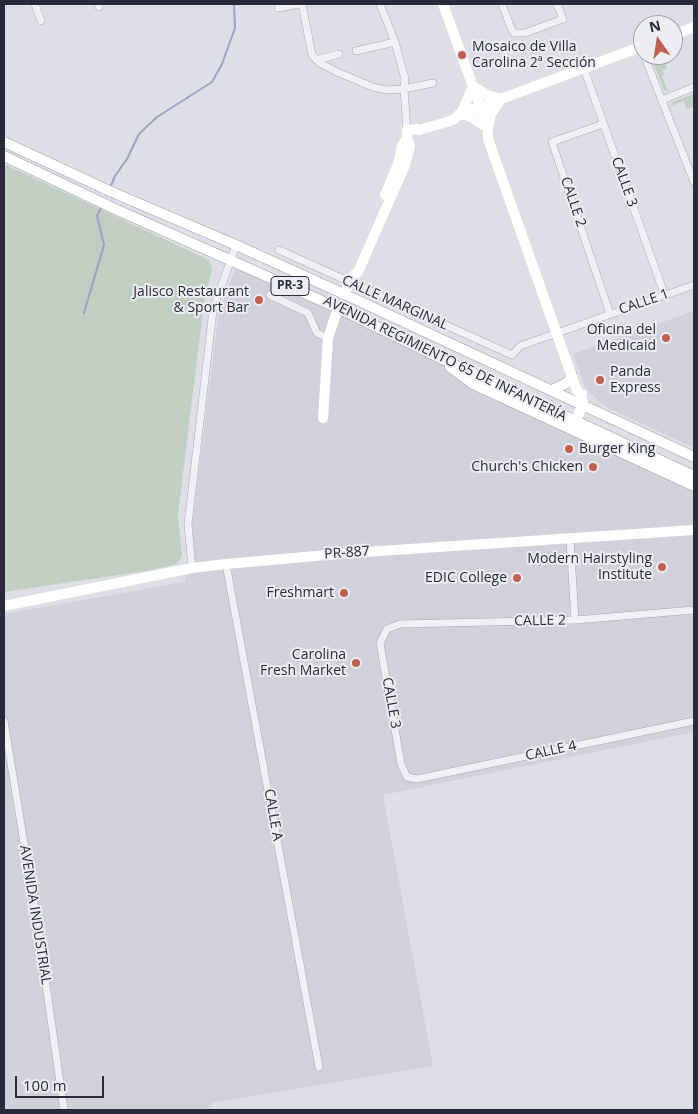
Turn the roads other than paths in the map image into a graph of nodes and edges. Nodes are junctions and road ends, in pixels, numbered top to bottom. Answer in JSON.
{"nodes":[{"id":1,"x":35,"y":4,"type":"edge"},
{"id":2,"x":301,"y":4,"type":"edge"},
{"id":3,"x":380,"y":4,"type":"edge"},
{"id":4,"x":443,"y":4,"type":"edge"},
{"id":5,"x":502,"y":4,"type":"edge"},
{"id":6,"x":557,"y":4,"type":"edge"},
{"id":7,"x":278,"y":8,"type":"dead end"},
{"id":8,"x":41,"y":21,"type":"dead end"},
{"id":9,"x":395,"y":42,"type":"junction"},
{"id":10,"x":356,"y":51,"type":"dead end"},
{"id":11,"x":633,"y":53,"type":"edge"},
{"id":12,"x":339,"y":54,"type":"dead end"},
{"id":13,"x":316,"y":60,"type":"junction"},
{"id":14,"x":649,"y":65,"type":"edge"},
{"id":15,"x":584,"y":69,"type":"junction"},
{"id":16,"x":433,"y":83,"type":"dead end"},
{"id":17,"x":472,"y":86,"type":"junction"},
{"id":18,"x":694,"y":87,"type":"edge"},
{"id":19,"x":404,"y":89,"type":"junction"},
{"id":20,"x":501,"y":99,"type":"junction"},
{"id":21,"x":662,"y":100,"type":"junction"},
{"id":22,"x":480,"y":107,"type":"junction"},
{"id":23,"x":460,"y":115,"type":"junction"},
{"id":24,"x":603,"y":124,"type":"junction"},
{"id":25,"x":488,"y":130,"type":"junction"},
{"id":26,"x":411,"y":132,"type":"junction"},
{"id":27,"x":4,"y":142,"type":"edge"},
{"id":28,"x":4,"y":156,"type":"edge"},
{"id":29,"x":694,"y":182,"type":"edge"},
{"id":30,"x":236,"y":245,"type":"junction"},
{"id":31,"x":279,"y":250,"type":"dead end"},
{"id":32,"x":230,"y":259,"type":"junction"},
{"id":33,"x":351,"y":279,"type":"junction"},
{"id":34,"x":694,"y":285,"type":"edge"},
{"id":35,"x":344,"y":294,"type":"junction"},
{"id":36,"x":270,"y":295,"type":"dead end"},
{"id":37,"x":664,"y":296,"type":"junction"},
{"id":38,"x":338,"y":308,"type":"junction"},
{"id":39,"x":610,"y":314,"type":"junction"},
{"id":40,"x":560,"y":332,"type":"junction"},
{"id":41,"x":328,"y":338,"type":"junction"},
{"id":42,"x":512,"y":355,"type":"joint"},
{"id":43,"x":571,"y":373,"type":"junction"},
{"id":44,"x":552,"y":390,"type":"junction"},
{"id":45,"x":582,"y":399,"type":"junction"},
{"id":46,"x":323,"y":418,"type":"dead end"},
{"id":47,"x":573,"y":426,"type":"junction"},
{"id":48,"x":694,"y":457,"type":"edge"},
{"id":49,"x":694,"y":476,"type":"edge"},
{"id":50,"x":694,"y":486,"type":"edge"},
{"id":51,"x":694,"y":530,"type":"edge"},
{"id":52,"x":570,"y":539,"type":"junction"},
{"id":53,"x":226,"y":564,"type":"junction"},
{"id":54,"x":192,"y":568,"type":"junction"},
{"id":55,"x":4,"y":606,"type":"edge"},
{"id":56,"x":694,"y":610,"type":"edge"},
{"id":57,"x":575,"y":620,"type":"junction"},
{"id":58,"x":387,"y":629,"type":"joint"},
{"id":59,"x":4,"y":721,"type":"edge"},
{"id":60,"x":694,"y":721,"type":"edge"},
{"id":61,"x":407,"y":778,"type":"joint"},
{"id":62,"x":319,"y":1067,"type":"dead end"},
{"id":63,"x":64,"y":1110,"type":"edge"}],
"edges":[{"from":1,"to":8,"type":"street"},
{"from":2,"to":7,"type":"street"},
{"from":2,"to":13,"type":"street"},
{"from":3,"to":9,"type":"street"},
{"from":4,"to":17,"type":"street"},
{"from":5,"to":6,"type":"street"},
{"from":9,"to":10,"type":"street"},
{"from":9,"to":19,"type":"street"},
{"from":11,"to":15,"type":"street"},
{"from":12,"to":13,"type":"street"},
{"from":13,"to":19,"type":"street"},
{"from":14,"to":21,"type":"street"},
{"from":15,"to":20,"type":"street"},
{"from":15,"to":24,"type":"street","name":"CALLE 3"},
{"from":16,"to":19,"type":"street"},
{"from":17,"to":20,"type":"street"},
{"from":17,"to":22,"type":"street"},
{"from":17,"to":23,"type":"street"},
{"from":18,"to":21,"type":"street"},
{"from":19,"to":26,"type":"street"},
{"from":20,"to":22,"type":"street"},
{"from":20,"to":25,"type":"street"},
{"from":21,"to":29,"type":"street"},
{"from":22,"to":23,"type":"street"},
{"from":22,"to":25,"type":"street"},
{"from":23,"to":25,"type":"street"},
{"from":23,"to":26,"type":"street"},
{"from":24,"to":37,"type":"street","name":"CALLE 3"},
{"from":24,"to":39,"type":"street","name":"CALLE 2"},
{"from":25,"to":40,"type":"street"},
{"from":26,"to":33,"type":"street"},
{"from":27,"to":30,"type":"street","name":"AVENIDA REGIMIENTO 65 DE INFANTERÍA","number":"PR-3"},
{"from":28,"to":32,"type":"street","name":"AVENIDA REGIMIENTO 65 DE INFANTERÍA","number":"PR-3"},
{"from":30,"to":32,"type":"street"},
{"from":30,"to":35,"type":"street","name":"AVENIDA REGIMIENTO 65 DE INFANTERÍA","number":"PR-3"},
{"from":31,"to":33,"type":"street","name":"CALLE MARGINAL"},
{"from":32,"to":38,"type":"street","name":"AVENIDA REGIMIENTO 65 DE INFANTERÍA","number":"PR-3"},
{"from":32,"to":54,"type":"street"},
{"from":33,"to":35,"type":"street"},
{"from":33,"to":42,"type":"street","name":"CALLE MARGINAL"},
{"from":34,"to":37,"type":"street","name":"CALLE 1"},
{"from":35,"to":44,"type":"street","name":"AVENIDA REGIMIENTO 65 DE INFANTERÍA","number":"PR-3"},
{"from":36,"to":41,"type":"street"},
{"from":37,"to":39,"type":"street","name":"CALLE 1"},
{"from":38,"to":41,"type":"street"},
{"from":38,"to":47,"type":"street","name":"AVENIDA REGIMIENTO 65 DE INFANTERÍA","number":"PR-3"},
{"from":39,"to":40,"type":"street","name":"CALLE 1"},
{"from":40,"to":42,"type":"street","name":"CALLE 1"},
{"from":40,"to":43,"type":"street"},
{"from":40,"to":45,"type":"street"},
{"from":41,"to":46,"type":"street"},
{"from":43,"to":44,"type":"street"},
{"from":43,"to":45,"type":"street"},
{"from":44,"to":45,"type":"street","name":"AVENIDA REGIMIENTO 65 DE INFANTERÍA","number":"PR-3"},
{"from":45,"to":47,"type":"street"},
{"from":45,"to":48,"type":"street","name":"AVENIDA REGIMIENTO 65 DE INFANTERÍA","number":"PR-3"},
{"from":47,"to":49,"type":"street","name":"AVENIDA REGIMIENTO 65 DE INFANTERÍA"},
{"from":47,"to":50,"type":"street"},
{"from":51,"to":52,"type":"street","name":"PR-887"},
{"from":52,"to":53,"type":"street","name":"PR-887"},
{"from":52,"to":57,"type":"street"},
{"from":53,"to":54,"type":"street","name":"PR-887"},
{"from":53,"to":62,"type":"street","name":"CALLE A"},
{"from":54,"to":55,"type":"street","name":"PR-887"},
{"from":56,"to":57,"type":"street","name":"CALLE 2"},
{"from":57,"to":58,"type":"street","name":"CALLE 2"},
{"from":58,"to":61,"type":"street","name":"CALLE 3"},
{"from":59,"to":63,"type":"street","name":"AVENIDA INDUSTRIAL"},
{"from":60,"to":61,"type":"street","name":"CALLE 4"}]}
